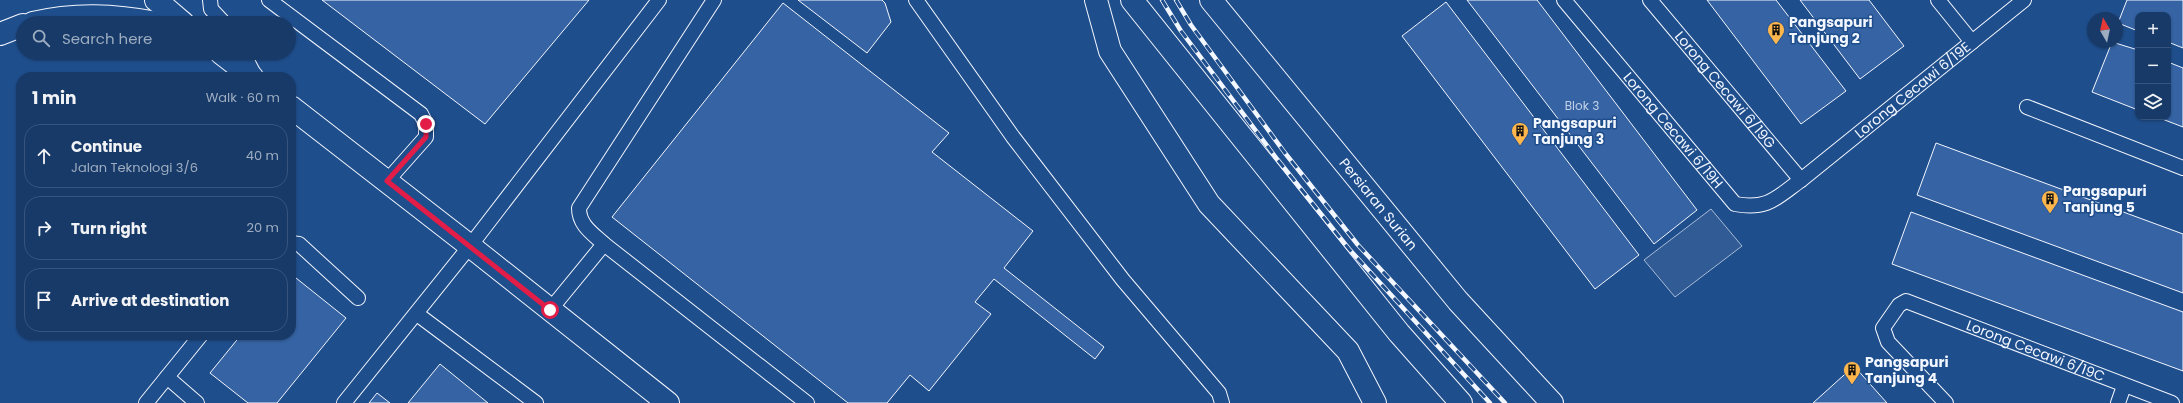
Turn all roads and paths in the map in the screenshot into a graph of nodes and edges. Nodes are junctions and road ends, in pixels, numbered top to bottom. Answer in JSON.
{"nodes":[{"id":1,"x":156,"y":0,"type":"edge"},
{"id":2,"x":210,"y":0,"type":"edge"},
{"id":3,"x":269,"y":0,"type":"edge"},
{"id":4,"x":659,"y":0,"type":"edge"},
{"id":5,"x":714,"y":0,"type":"edge"},
{"id":6,"x":916,"y":0,"type":"edge"},
{"id":7,"x":1096,"y":0,"type":"edge"},
{"id":8,"x":1132,"y":0,"type":"edge"},
{"id":9,"x":1211,"y":0,"type":"edge"},
{"id":10,"x":1564,"y":0,"type":"edge"},
{"id":11,"x":1650,"y":0,"type":"edge"},
{"id":12,"x":1938,"y":0,"type":"edge"},
{"id":13,"x":2024,"y":0,"type":"edge"},
{"id":14,"x":60,"y":16,"type":"edge"},
{"id":15,"x":122,"y":16,"type":"edge"},
{"id":16,"x":175,"y":16,"type":"edge"},
{"id":17,"x":218,"y":16,"type":"edge"},
{"id":18,"x":290,"y":16,"type":"edge"},
{"id":19,"x":296,"y":20,"type":"edge"},
{"id":20,"x":16,"y":28,"type":"edge"},
{"id":21,"x":0,"y":34,"type":"edge"},
{"id":22,"x":1972,"y":42,"type":"junction"},
{"id":23,"x":230,"y":60,"type":"edge"},
{"id":24,"x":247,"y":60,"type":"edge"},
{"id":25,"x":246,"y":72,"type":"edge"},
{"id":26,"x":253,"y":72,"type":"edge"},
{"id":27,"x":2027,"y":107,"type":"dead end"},
{"id":28,"x":296,"y":111,"type":"edge"},
{"id":29,"x":2183,"y":168,"type":"edge"},
{"id":30,"x":1801,"y":180,"type":"junction"},
{"id":31,"x":387,"y":181,"type":"junction"},
{"id":32,"x":296,"y":244,"type":"edge"},
{"id":33,"x":604,"y":244,"type":"junction"},
{"id":34,"x":470,"y":246,"type":"junction"},
{"id":35,"x":358,"y":298,"type":"dead end"},
{"id":36,"x":550,"y":310,"type":"junction"},
{"id":37,"x":417,"y":314,"type":"junction"},
{"id":38,"x":197,"y":340,"type":"edge"},
{"id":39,"x":167,"y":377,"type":"junction"},
{"id":40,"x":2124,"y":386,"type":"junction"},
{"id":41,"x":146,"y":403,"type":"edge"},
{"id":42,"x":198,"y":403,"type":"edge"},
{"id":43,"x":344,"y":403,"type":"edge"},
{"id":44,"x":536,"y":403,"type":"edge"},
{"id":45,"x":668,"y":403,"type":"edge"},
{"id":46,"x":807,"y":403,"type":"edge"},
{"id":47,"x":1222,"y":403,"type":"edge"},
{"id":48,"x":1376,"y":403,"type":"edge"},
{"id":49,"x":1461,"y":403,"type":"edge"},
{"id":50,"x":1552,"y":403,"type":"edge"},
{"id":51,"x":1946,"y":403,"type":"edge"},
{"id":52,"x":2118,"y":403,"type":"edge"},
{"id":53,"x":2172,"y":403,"type":"edge"}],
"edges":[{"from":1,"to":16,"type":"main road"},
{"from":2,"to":17,"type":"lane"},
{"from":3,"to":18,"type":"lane"},
{"from":4,"to":34,"type":"lane"},
{"from":5,"to":33,"type":"lane"},
{"from":6,"to":47,"type":"lane"},
{"from":7,"to":48,"type":"main road"},
{"from":8,"to":49,"type":"main road"},
{"from":9,"to":50,"type":"main road","name":"Persiaran Surian"},
{"from":10,"to":30,"type":"lane","name":"Lorong Cecawi 6/19H"},
{"from":11,"to":30,"type":"lane","name":"Lorong Cecawi 6/19G"},
{"from":12,"to":22,"type":"lane"},
{"from":13,"to":22,"type":"lane","name":"Lorong Cecawi 6/19E"},
{"from":14,"to":15,"type":"main road"},
{"from":19,"to":31,"type":"lane"},
{"from":20,"to":21,"type":"main road"},
{"from":22,"to":30,"type":"lane","name":"Lorong Cecawi 6/19E"},
{"from":23,"to":25,"type":"main road"},
{"from":24,"to":26,"type":"lane"},
{"from":27,"to":29,"type":"lane"},
{"from":28,"to":31,"type":"main road"},
{"from":31,"to":34,"type":"main road"},
{"from":32,"to":35,"type":"lane"},
{"from":33,"to":36,"type":"lane"},
{"from":33,"to":46,"type":"lane"},
{"from":34,"to":36,"type":"main road"},
{"from":34,"to":37,"type":"lane"},
{"from":36,"to":45,"type":"main road"},
{"from":37,"to":43,"type":"lane"},
{"from":37,"to":44,"type":"lane"},
{"from":38,"to":39,"type":"lane"},
{"from":39,"to":41,"type":"lane"},
{"from":39,"to":42,"type":"lane"},
{"from":40,"to":51,"type":"lane","name":"Lorong Cecawi 6/19C"},
{"from":40,"to":52,"type":"lane"},
{"from":40,"to":53,"type":"lane","name":"Lorong Cecawi 6/19C"}]}
